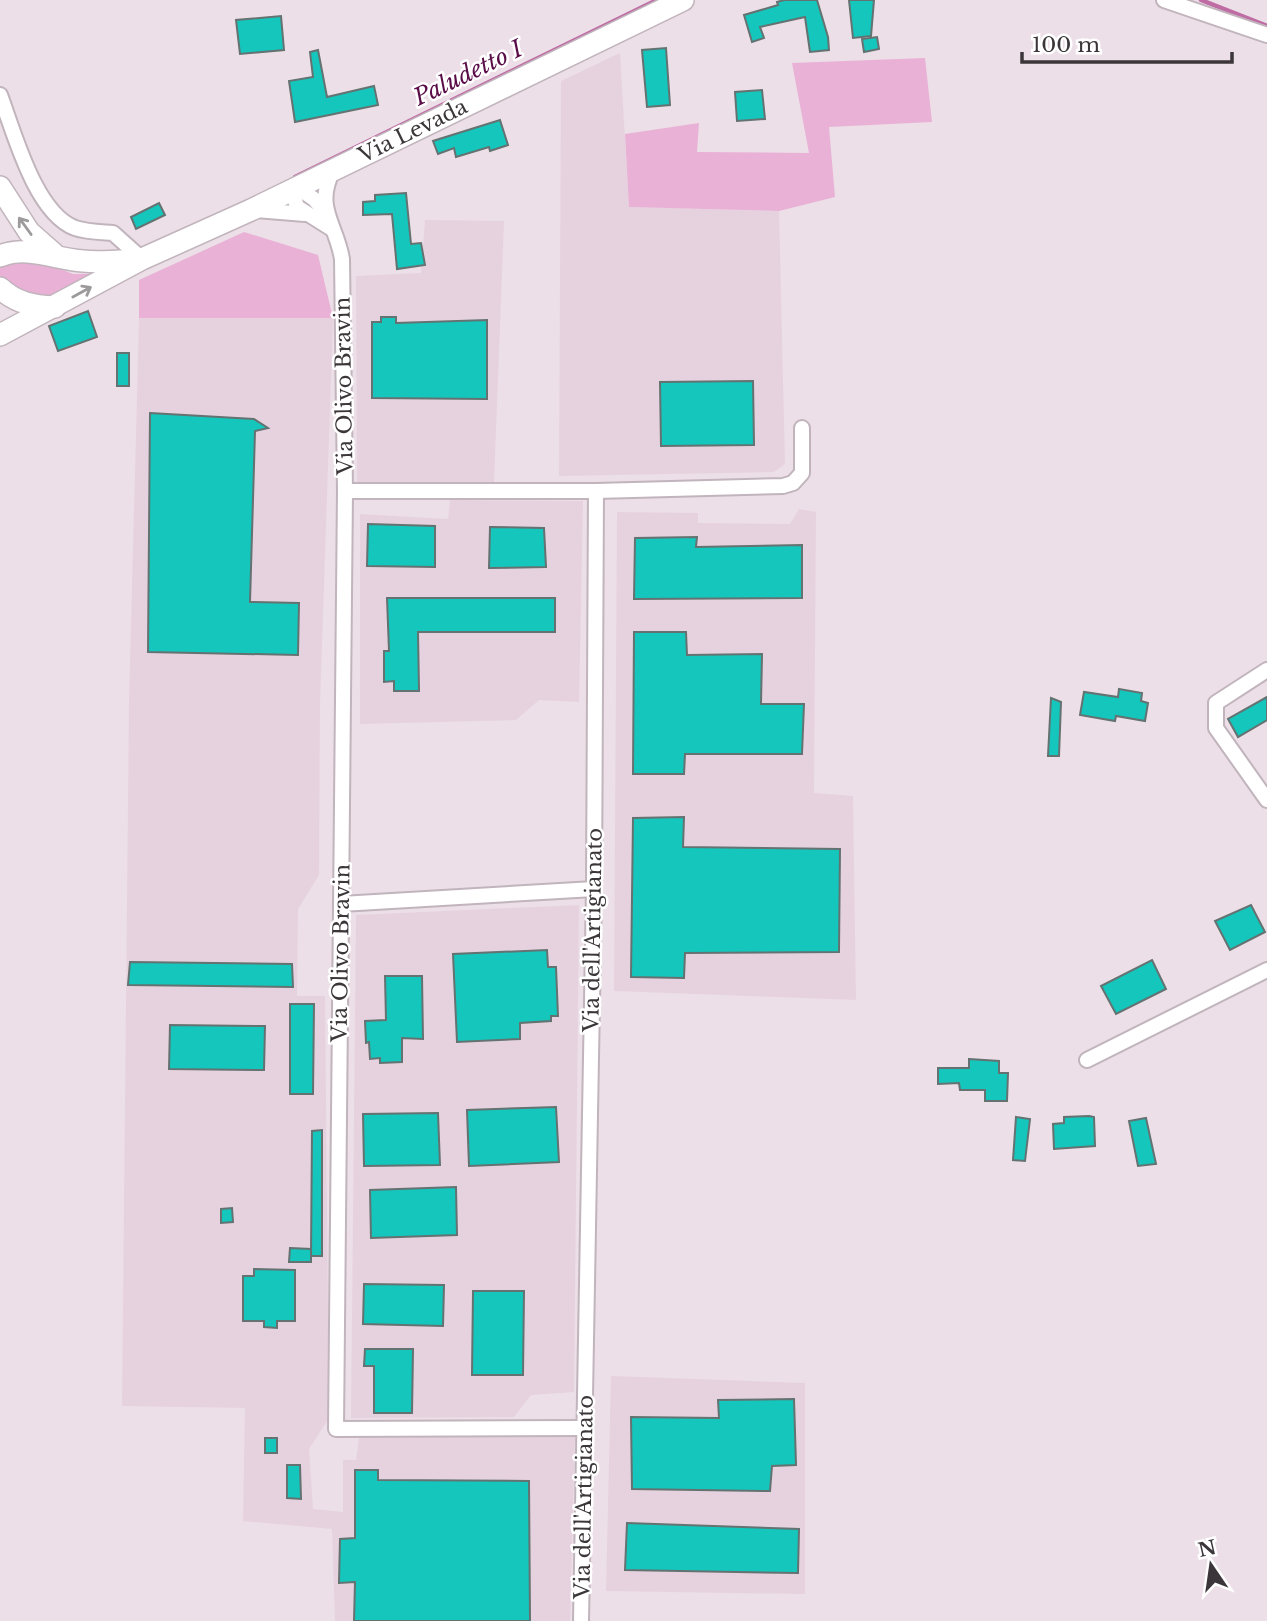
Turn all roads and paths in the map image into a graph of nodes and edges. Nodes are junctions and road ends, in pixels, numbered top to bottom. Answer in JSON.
{"nodes":[{"id":1,"x":684,"y":0,"type":"edge"},
{"id":2,"x":1164,"y":0,"type":"edge"},
{"id":3,"x":1267,"y":35,"type":"edge"},
{"id":4,"x":0,"y":95,"type":"edge"},
{"id":5,"x":333,"y":170,"type":"junction"},
{"id":6,"x":0,"y":187,"type":"edge"},
{"id":7,"x":295,"y":189,"type":"junction"},
{"id":8,"x":251,"y":210,"type":"junction"},
{"id":9,"x":307,"y":214,"type":"junction"},
{"id":10,"x":330,"y":223,"type":"junction"},
{"id":11,"x":0,"y":256,"type":"edge"},
{"id":12,"x":59,"y":257,"type":"junction"},
{"id":13,"x":142,"y":260,"type":"junction"},
{"id":14,"x":0,"y":288,"type":"edge"},
{"id":15,"x":55,"y":307,"type":"junction"},
{"id":16,"x":0,"y":335,"type":"edge"},
{"id":17,"x":802,"y":428,"type":"dead end"},
{"id":18,"x":345,"y":491,"type":"junction"},
{"id":19,"x":596,"y":491,"type":"junction"},
{"id":20,"x":1267,"y":670,"type":"edge"},
{"id":21,"x":1267,"y":800,"type":"edge"},
{"id":22,"x":594,"y":888,"type":"junction"},
{"id":23,"x":341,"y":904,"type":"junction"},
{"id":24,"x":1267,"y":970,"type":"edge"},
{"id":25,"x":1087,"y":1060,"type":"dead end"},
{"id":26,"x":586,"y":1428,"type":"junction"},
{"id":27,"x":581,"y":1621,"type":"edge"}],
"edges":[{"from":1,"to":5,"type":"main road","name":"Via Levada"},
{"from":2,"to":3,"type":"street"},
{"from":4,"to":13,"type":"street"},
{"from":5,"to":7,"type":"main road","name":"Via Levada"},
{"from":5,"to":10,"type":"street"},
{"from":12,"to":6,"type":"main road","one_way":true},
{"from":7,"to":8,"type":"main road","name":"Via Levada"},
{"from":7,"to":9,"type":"street"},
{"from":7,"to":10,"type":"street"},
{"from":8,"to":9,"type":"street"},
{"from":8,"to":13,"type":"main road","name":"Via Levada"},
{"from":9,"to":10,"type":"street"},
{"from":10,"to":18,"type":"street","name":"Via Olivo Bravin"},
{"from":11,"to":12,"type":"main road","name":"Via Levada"},
{"from":12,"to":13,"type":"main road","name":"Via Levada"},
{"from":15,"to":13,"type":"main road","name":"Via Levada","one_way":true},
{"from":14,"to":15,"type":"main road"},
{"from":15,"to":16,"type":"main road","name":"Via Levada"},
{"from":17,"to":19,"type":"street"},
{"from":18,"to":19,"type":"street"},
{"from":18,"to":23,"type":"street","name":"Via Olivo Bravin"},
{"from":19,"to":22,"type":"street","name":"Via dell'Artigianato"},
{"from":20,"to":21,"type":"street"},
{"from":22,"to":23,"type":"street"},
{"from":22,"to":26,"type":"street","name":"Via dell'Artigianato"},
{"from":23,"to":26,"type":"street","name":"Via Olivo Bravin"},
{"from":24,"to":25,"type":"street"},
{"from":26,"to":27,"type":"street","name":"Via dell'Artigianato"}]}
